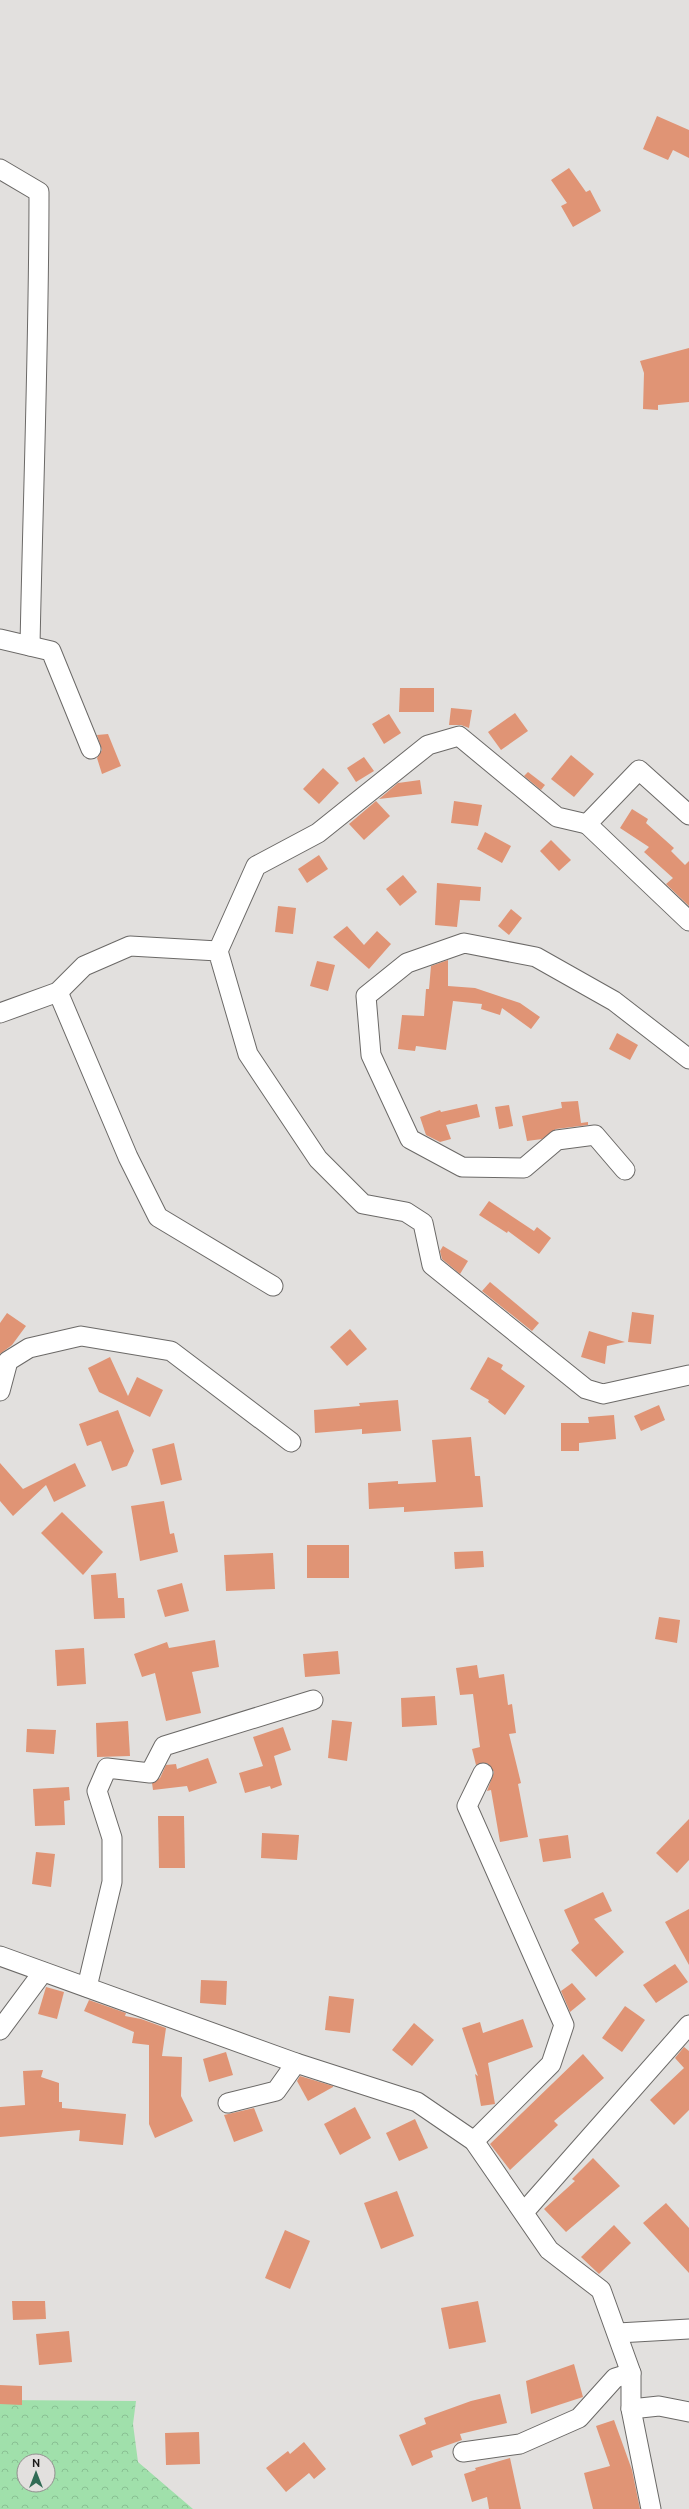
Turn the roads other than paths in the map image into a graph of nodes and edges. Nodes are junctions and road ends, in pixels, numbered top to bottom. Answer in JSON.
{"nodes":[{"id":1,"x":0,"y":169,"type":"edge"},
{"id":2,"x":0,"y":639,"type":"edge"},
{"id":3,"x":30,"y":646,"type":"junction"},
{"id":4,"x":91,"y":749,"type":"dead end"},
{"id":5,"x":689,"y":815,"type":"edge"},
{"id":6,"x":587,"y":824,"type":"junction"},
{"id":7,"x":689,"y":921,"type":"edge"},
{"id":8,"x":218,"y":951,"type":"junction"},
{"id":9,"x":58,"y":992,"type":"junction"},
{"id":10,"x":0,"y":1013,"type":"edge"},
{"id":11,"x":689,"y":1059,"type":"edge"},
{"id":12,"x":625,"y":1170,"type":"dead end"},
{"id":13,"x":273,"y":1286,"type":"dead end"},
{"id":14,"x":689,"y":1375,"type":"edge"},
{"id":15,"x":0,"y":1391,"type":"edge"},
{"id":16,"x":291,"y":1442,"type":"dead end"},
{"id":17,"x":312,"y":1700,"type":"dead end"},
{"id":18,"x":483,"y":1773,"type":"dead end"},
{"id":19,"x":0,"y":1956,"type":"edge"},
{"id":20,"x":43,"y":1972,"type":"junction"},
{"id":21,"x":87,"y":1987,"type":"junction"},
{"id":22,"x":689,"y":2025,"type":"edge"},
{"id":23,"x":0,"y":2030,"type":"edge"},
{"id":24,"x":296,"y":2063,"type":"junction"},
{"id":25,"x":228,"y":2103,"type":"dead end"},
{"id":26,"x":474,"y":2141,"type":"junction"},
{"id":27,"x":524,"y":2212,"type":"junction"},
{"id":28,"x":689,"y":2329,"type":"edge"},
{"id":29,"x":618,"y":2333,"type":"junction"},
{"id":30,"x":631,"y":2372,"type":"junction"},
{"id":31,"x":630,"y":2409,"type":"junction"},
{"id":32,"x":689,"y":2412,"type":"edge"},
{"id":33,"x":463,"y":2452,"type":"dead end"},
{"id":34,"x":651,"y":2509,"type":"edge"}],
"edges":[{"from":1,"to":3,"type":"street"},
{"from":2,"to":3,"type":"street"},
{"from":3,"to":4,"type":"street"},
{"from":5,"to":6,"type":"street"},
{"from":6,"to":7,"type":"street"},
{"from":6,"to":8,"type":"street"},
{"from":8,"to":9,"type":"street"},
{"from":8,"to":14,"type":"street"},
{"from":9,"to":10,"type":"street"},
{"from":9,"to":13,"type":"street"},
{"from":11,"to":12,"type":"street"},
{"from":15,"to":16,"type":"street"},
{"from":17,"to":21,"type":"street"},
{"from":18,"to":26,"type":"street"},
{"from":19,"to":20,"type":"street"},
{"from":20,"to":21,"type":"street"},
{"from":20,"to":23,"type":"street"},
{"from":21,"to":24,"type":"street"},
{"from":22,"to":27,"type":"street"},
{"from":24,"to":25,"type":"street"},
{"from":24,"to":26,"type":"street"},
{"from":26,"to":27,"type":"street"},
{"from":27,"to":29,"type":"street"},
{"from":28,"to":29,"type":"street"},
{"from":29,"to":30,"type":"street"},
{"from":30,"to":31,"type":"street"},
{"from":30,"to":33,"type":"street"},
{"from":31,"to":32,"type":"street"},
{"from":31,"to":34,"type":"street"}]}
